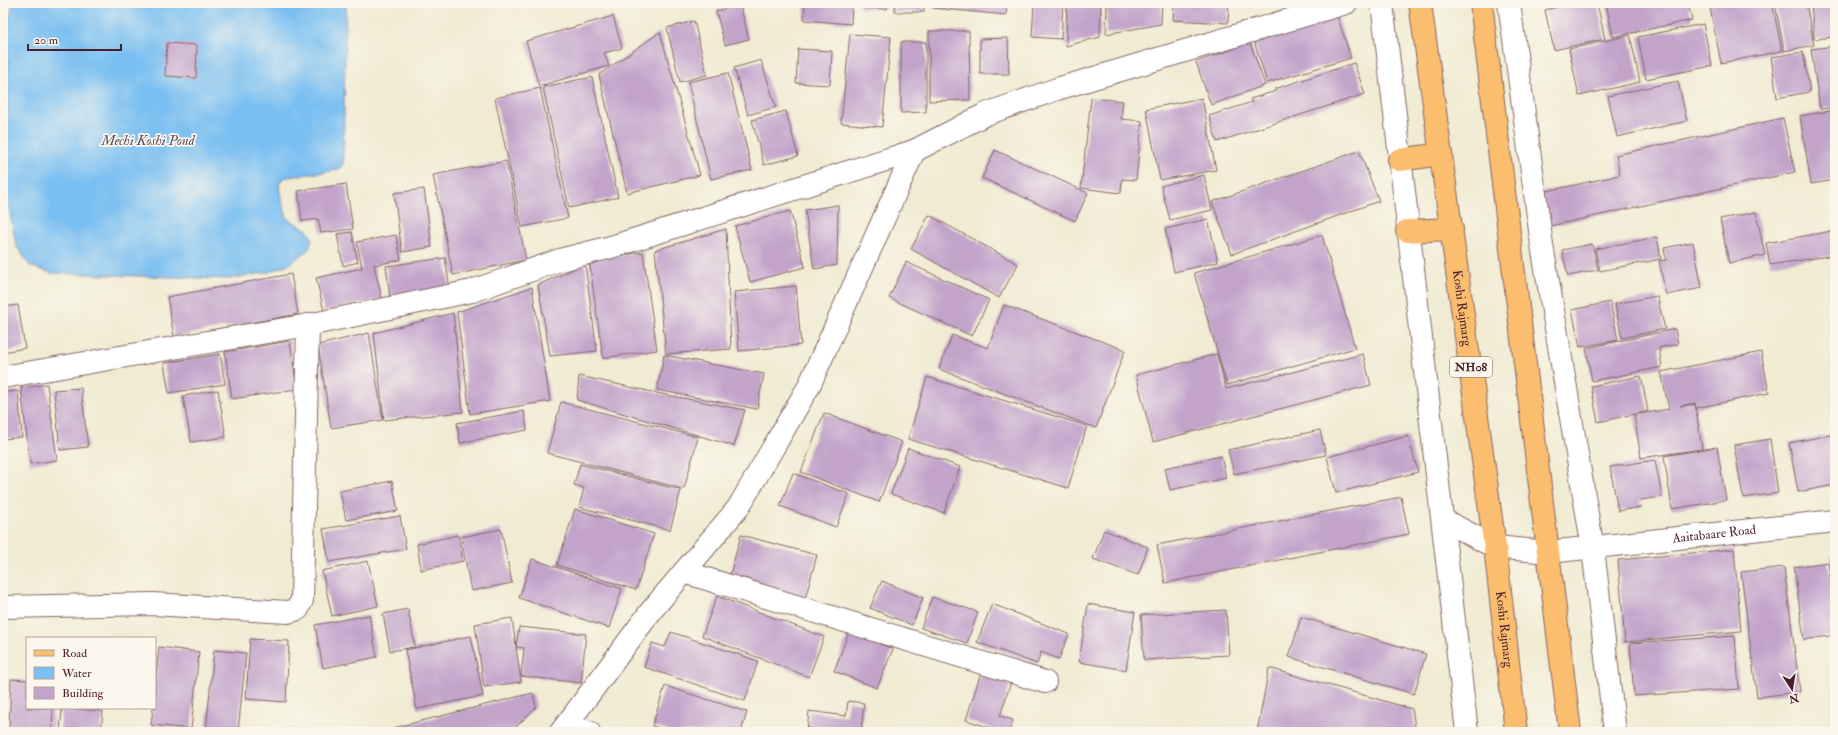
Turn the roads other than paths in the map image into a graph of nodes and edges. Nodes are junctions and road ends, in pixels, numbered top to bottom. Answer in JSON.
{"nodes":[{"id":1,"x":1346,"y":3,"type":"edge"},
{"id":2,"x":1382,"y":3,"type":"edge"},
{"id":3,"x":1420,"y":3,"type":"edge"},
{"id":4,"x":1481,"y":3,"type":"edge"},
{"id":5,"x":1509,"y":3,"type":"edge"},
{"id":6,"x":914,"y":151,"type":"junction"},
{"id":7,"x":1441,"y":154,"type":"junction"},
{"id":8,"x":1399,"y":160,"type":"junction"},
{"id":9,"x":1452,"y":229,"type":"junction"},
{"id":10,"x":1407,"y":231,"type":"junction"},
{"id":11,"x":308,"y":325,"type":"junction"},
{"id":12,"x":3,"y":377,"type":"edge"},
{"id":13,"x":1443,"y":520,"type":"junction"},
{"id":14,"x":1835,"y":521,"type":"edge"},
{"id":15,"x":1495,"y":547,"type":"junction"},
{"id":16,"x":1593,"y":549,"type":"junction"},
{"id":17,"x":1549,"y":552,"type":"junction"},
{"id":18,"x":684,"y":572,"type":"junction"},
{"id":19,"x":3,"y":607,"type":"edge"},
{"id":20,"x":1045,"y":682,"type":"dead end"},
{"id":21,"x":562,"y":730,"type":"edge"},
{"id":22,"x":589,"y":732,"type":"edge"},
{"id":23,"x":1467,"y":732,"type":"edge"},
{"id":24,"x":1516,"y":732,"type":"edge"},
{"id":25,"x":1570,"y":732,"type":"edge"},
{"id":26,"x":1615,"y":732,"type":"edge"}],
"edges":[{"from":1,"to":6,"type":"street"},
{"from":2,"to":8,"type":"street"},
{"from":3,"to":7,"type":"main road","name":"Koshi Rajmarg","number":"NH08"},
{"from":4,"to":17,"type":"main road"},
{"from":5,"to":16,"type":"street"},
{"from":6,"to":11,"type":"street"},
{"from":6,"to":18,"type":"street"},
{"from":7,"to":8,"type":"main road"},
{"from":7,"to":9,"type":"main road","name":"Koshi Rajmarg","number":"NH08"},
{"from":8,"to":10,"type":"street"},
{"from":9,"to":10,"type":"main road"},
{"from":9,"to":15,"type":"main road","name":"Koshi Rajmarg","number":"NH08"},
{"from":10,"to":13,"type":"street"},
{"from":11,"to":12,"type":"street"},
{"from":11,"to":19,"type":"street"},
{"from":13,"to":15,"type":"street"},
{"from":13,"to":23,"type":"street"},
{"from":14,"to":16,"type":"street","name":"Aaitabaare Road"},
{"from":15,"to":17,"type":"street","name":"Aaitabaare Road"},
{"from":15,"to":24,"type":"main road","name":"Koshi Rajmarg","number":"NH08"},
{"from":16,"to":17,"type":"street","name":"Aaitabaare Road"},
{"from":16,"to":26,"type":"street"},
{"from":17,"to":25,"type":"main road"},
{"from":18,"to":20,"type":"street"},
{"from":18,"to":21,"type":"street"},
{"from":21,"to":22,"type":"street"}]}
